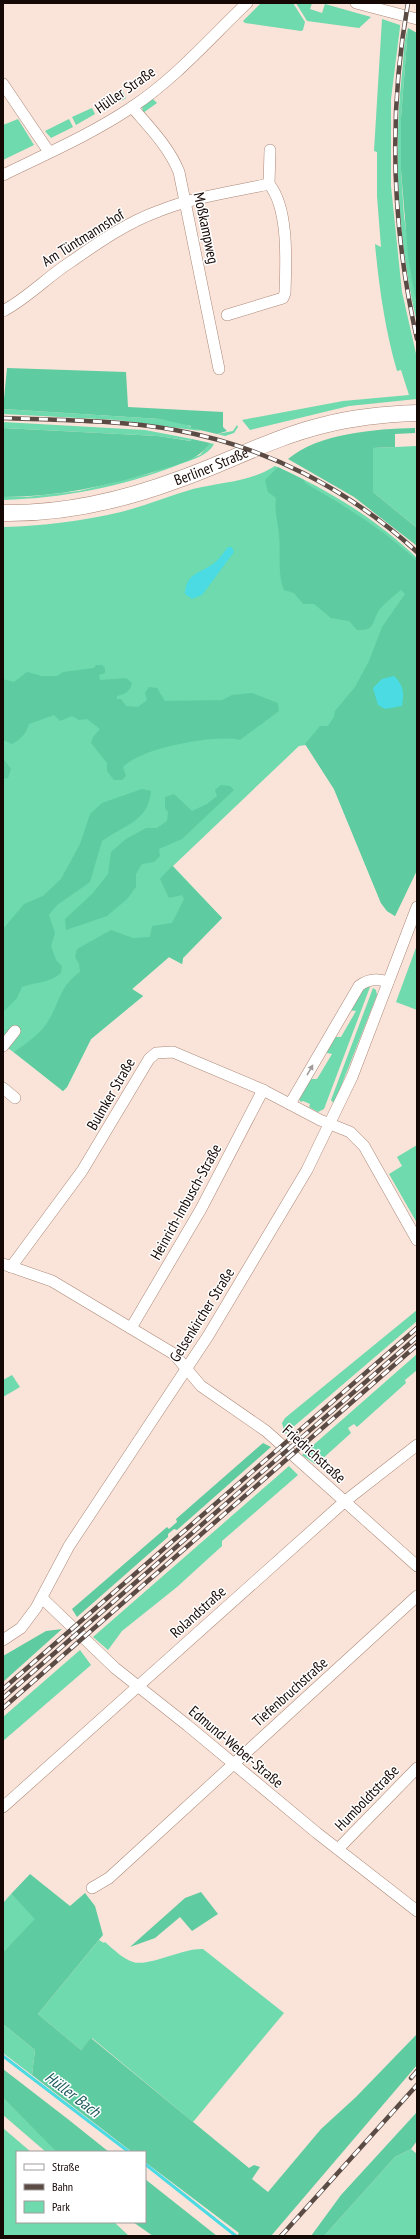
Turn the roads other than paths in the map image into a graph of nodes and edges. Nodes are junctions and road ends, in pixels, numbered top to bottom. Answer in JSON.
{"nodes":[{"id":1,"x":247,"y":3,"type":"edge"},
{"id":2,"x":356,"y":3,"type":"edge"},
{"id":3,"x":417,"y":19,"type":"edge"},
{"id":4,"x":3,"y":84,"type":"edge"},
{"id":5,"x":132,"y":107,"type":"junction"},
{"id":6,"x":270,"y":150,"type":"dead end"},
{"id":7,"x":49,"y":152,"type":"junction"},
{"id":8,"x":3,"y":175,"type":"edge"},
{"id":9,"x":269,"y":184,"type":"junction"},
{"id":10,"x":185,"y":202,"type":"junction"},
{"id":11,"x":3,"y":310,"type":"edge"},
{"id":12,"x":227,"y":315,"type":"dead end"},
{"id":13,"x":219,"y":369,"type":"dead end"},
{"id":14,"x":417,"y":413,"type":"edge"},
{"id":15,"x":3,"y":514,"type":"edge"},
{"id":16,"x":417,"y":907,"type":"edge"},
{"id":17,"x":388,"y":982,"type":"junction"},
{"id":18,"x":15,"y":1031,"type":"dead end"},
{"id":19,"x":3,"y":1046,"type":"edge"},
{"id":20,"x":3,"y":1088,"type":"edge"},
{"id":21,"x":263,"y":1090,"type":"junction"},
{"id":22,"x":15,"y":1098,"type":"dead end"},
{"id":23,"x":290,"y":1104,"type":"junction"},
{"id":24,"x":330,"y":1125,"type":"junction"},
{"id":25,"x":417,"y":1240,"type":"edge"},
{"id":26,"x":7,"y":1266,"type":"edge"},
{"id":27,"x":131,"y":1328,"type":"junction"},
{"id":28,"x":188,"y":1368,"type":"junction"},
{"id":29,"x":417,"y":1445,"type":"edge"},
{"id":30,"x":344,"y":1502,"type":"junction"},
{"id":31,"x":417,"y":1566,"type":"edge"},
{"id":32,"x":417,"y":1596,"type":"edge"},
{"id":33,"x":42,"y":1598,"type":"junction"},
{"id":34,"x":3,"y":1640,"type":"edge"},
{"id":35,"x":138,"y":1686,"type":"junction"},
{"id":36,"x":233,"y":1764,"type":"junction"},
{"id":37,"x":417,"y":1768,"type":"edge"},
{"id":38,"x":3,"y":1807,"type":"edge"},
{"id":39,"x":338,"y":1849,"type":"junction"},
{"id":40,"x":92,"y":1888,"type":"dead end"},
{"id":41,"x":417,"y":1911,"type":"edge"}],
"edges":[{"from":1,"to":5,"type":"street","name":"Hüller Straße"},
{"from":2,"to":3,"type":"street"},
{"from":4,"to":7,"type":"street"},
{"from":5,"to":7,"type":"street","name":"Hüller Straße"},
{"from":5,"to":10,"type":"street","name":"Moßkampweg"},
{"from":6,"to":9,"type":"street"},
{"from":7,"to":8,"type":"street","name":"Hüller Straße"},
{"from":9,"to":10,"type":"street","name":"Am Tüntmannshof"},
{"from":9,"to":12,"type":"street"},
{"from":10,"to":11,"type":"street","name":"Am Tüntmannshof"},
{"from":10,"to":13,"type":"street","name":"Moßkampweg"},
{"from":14,"to":15,"type":"main road","name":"Berliner Straße"},
{"from":16,"to":17,"type":"street","name":"Gelsenkircher Straße"},
{"from":23,"to":17,"type":"street","one_way":true},
{"from":17,"to":24,"type":"street","name":"Gelsenkircher Straße"},
{"from":18,"to":19,"type":"street"},
{"from":20,"to":22,"type":"street"},
{"from":21,"to":23,"type":"street","name":"Bulmker Straße"},
{"from":21,"to":26,"type":"street","name":"Bulmker Straße"},
{"from":21,"to":27,"type":"street","name":"Heinrich-Imbusch-Straße"},
{"from":23,"to":24,"type":"street","name":"Bulmker Straße"},
{"from":24,"to":25,"type":"street","name":"Bulmker Straße"},
{"from":24,"to":28,"type":"street","name":"Gelsenkircher Straße"},
{"from":26,"to":27,"type":"street"},
{"from":27,"to":28,"type":"street"},
{"from":28,"to":30,"type":"street","name":"Friedrichstraße"},
{"from":28,"to":33,"type":"street","name":"Gelsenkircher Straße"},
{"from":29,"to":30,"type":"street","name":"Rolandstraße"},
{"from":30,"to":31,"type":"street","name":"Friedrichstraße"},
{"from":30,"to":35,"type":"street","name":"Rolandstraße"},
{"from":32,"to":36,"type":"street","name":"Tiefenbruchstraße"},
{"from":33,"to":34,"type":"street","name":"Gelsenkircher Straße"},
{"from":33,"to":35,"type":"street","name":"Edmund-Weber-Straße"},
{"from":35,"to":36,"type":"street","name":"Edmund-Weber-Straße"},
{"from":35,"to":38,"type":"street","name":"Rolandstraße"},
{"from":36,"to":39,"type":"street","name":"Edmund-Weber-Straße"},
{"from":36,"to":40,"type":"street","name":"Tiefenbruchstraße"},
{"from":37,"to":39,"type":"street","name":"Humboldtstraße"},
{"from":39,"to":41,"type":"street","name":"Edmund-Weber-Straße"}]}
